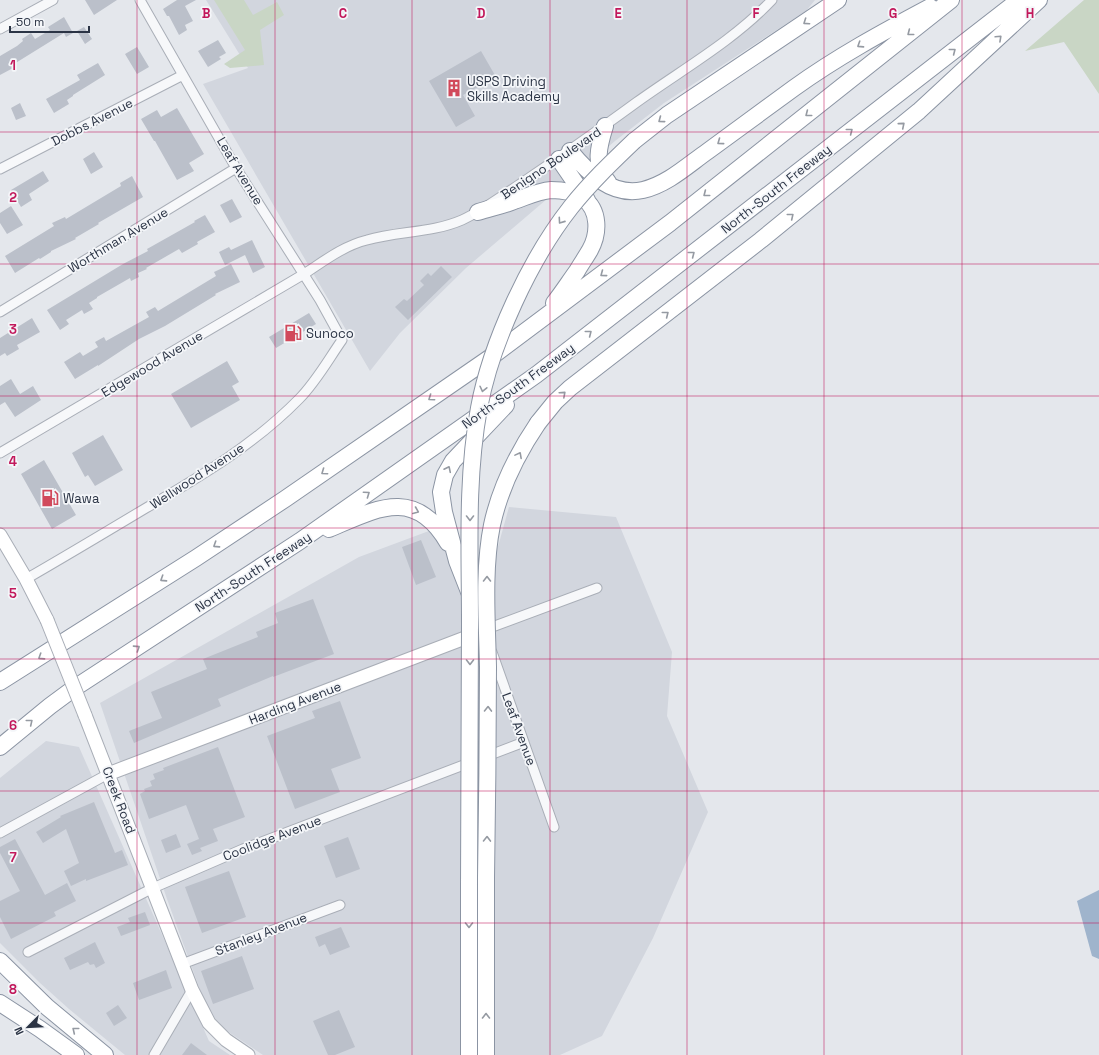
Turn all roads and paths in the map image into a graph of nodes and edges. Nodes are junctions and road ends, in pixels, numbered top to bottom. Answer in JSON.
{"nodes":[{"id":1,"x":53,"y":0,"type":"edge"},
{"id":2,"x":140,"y":0,"type":"edge"},
{"id":3,"x":772,"y":0,"type":"edge"},
{"id":4,"x":838,"y":0,"type":"edge"},
{"id":5,"x":944,"y":0,"type":"edge"},
{"id":6,"x":951,"y":0,"type":"edge"},
{"id":7,"x":1019,"y":0,"type":"edge"},
{"id":8,"x":1039,"y":0,"type":"edge"},
{"id":9,"x":0,"y":29,"type":"edge"},
{"id":10,"x":184,"y":75,"type":"junction"},
{"id":11,"x":605,"y":126,"type":"junction"},
{"id":12,"x":564,"y":155,"type":"junction"},
{"id":13,"x":236,"y":168,"type":"junction"},
{"id":14,"x":0,"y":169,"type":"edge"},
{"id":15,"x":611,"y":186,"type":"junction"},
{"id":16,"x":588,"y":202,"type":"junction"},
{"id":17,"x":478,"y":212,"type":"junction"},
{"id":18,"x":304,"y":274,"type":"junction"},
{"id":19,"x":0,"y":312,"type":"edge"},
{"id":20,"x":542,"y":319,"type":"junction"},
{"id":21,"x":342,"y":340,"type":"joint"},
{"id":22,"x":536,"y":374,"type":"junction"},
{"id":23,"x":0,"y":453,"type":"edge"},
{"id":24,"x":0,"y":535,"type":"edge"},
{"id":25,"x":300,"y":541,"type":"junction"},
{"id":26,"x":457,"y":561,"type":"junction"},
{"id":27,"x":26,"y":579,"type":"junction"},
{"id":28,"x":597,"y":588,"type":"dead end"},
{"id":29,"x":484,"y":630,"type":"junction"},
{"id":30,"x":0,"y":682,"type":"edge"},
{"id":31,"x":524,"y":742,"type":"junction"},
{"id":32,"x":0,"y":747,"type":"edge"},
{"id":33,"x":108,"y":774,"type":"junction"},
{"id":34,"x":554,"y":827,"type":"dead end"},
{"id":35,"x":0,"y":833,"type":"edge"},
{"id":36,"x":153,"y":888,"type":"junction"},
{"id":37,"x":340,"y":905,"type":"dead end"},
{"id":38,"x":28,"y":952,"type":"dead end"},
{"id":39,"x":0,"y":961,"type":"edge"},
{"id":40,"x":182,"y":964,"type":"junction"},
{"id":41,"x":192,"y":990,"type":"junction"},
{"id":42,"x":0,"y":1003,"type":"edge"},
{"id":43,"x":0,"y":1012,"type":"edge"},
{"id":44,"x":63,"y":1055,"type":"edge"},
{"id":45,"x":76,"y":1055,"type":"edge"},
{"id":46,"x":105,"y":1055,"type":"edge"},
{"id":47,"x":154,"y":1055,"type":"edge"},
{"id":48,"x":248,"y":1055,"type":"edge"},
{"id":49,"x":469,"y":1055,"type":"edge"},
{"id":50,"x":486,"y":1055,"type":"edge"}],
"edges":[{"from":1,"to":9,"type":"street"},
{"from":2,"to":10,"type":"street","name":"Leaf Avenue"},
{"from":3,"to":11,"type":"street","name":"Benigno Boulevard"},
{"from":4,"to":49,"type":"highway","one_way":true,"bridge":true},
{"from":5,"to":15,"type":"highway","one_way":true},
{"from":6,"to":20,"type":"highway","one_way":true},
{"from":22,"to":7,"type":"highway","name":"North-South Freeway","one_way":true},
{"from":50,"to":8,"type":"highway","one_way":true,"bridge":true},
{"from":10,"to":13,"type":"street","name":"Leaf Avenue"},
{"from":10,"to":14,"type":"street","name":"Dobbs Avenue"},
{"from":11,"to":12,"type":"street","name":"Benigno Boulevard"},
{"from":11,"to":15,"type":"highway"},
{"from":12,"to":15,"type":"highway"},
{"from":12,"to":16,"type":"highway"},
{"from":12,"to":17,"type":"street","name":"Benigno Boulevard"},
{"from":13,"to":18,"type":"street","name":"Leaf Avenue"},
{"from":13,"to":19,"type":"street","name":"Worthman Avenue"},
{"from":16,"to":17,"type":"highway"},
{"from":16,"to":20,"type":"highway"},
{"from":17,"to":18,"type":"street","name":"Benigno Boulevard"},
{"from":18,"to":21,"type":"street","name":"Leaf Avenue"},
{"from":18,"to":23,"type":"street","name":"Edgewood Avenue"},
{"from":20,"to":30,"type":"highway","one_way":true},
{"from":21,"to":27,"type":"street","name":"Wellwood Avenue"},
{"from":25,"to":22,"type":"highway","name":"North-South Freeway","one_way":true},
{"from":26,"to":22,"type":"highway","one_way":true},
{"from":24,"to":27,"type":"main road","name":"Creek Road"},
{"from":25,"to":26,"type":"highway","one_way":true},
{"from":32,"to":25,"type":"highway","name":"North-South Freeway","one_way":true},
{"from":26,"to":29,"type":"highway"},
{"from":27,"to":33,"type":"main road","name":"Creek Road","bridge":true},
{"from":28,"to":29,"type":"street","name":"Harding Avenue"},
{"from":29,"to":31,"type":"street","name":"Leaf Avenue"},
{"from":29,"to":33,"type":"main road","name":"Harding Avenue"},
{"from":31,"to":34,"type":"street","name":"Leaf Avenue"},
{"from":31,"to":36,"type":"street","name":"Coolidge Avenue"},
{"from":33,"to":35,"type":"street","name":"Harding Avenue"},
{"from":33,"to":36,"type":"main road","name":"Creek Road"},
{"from":36,"to":38,"type":"street","name":"Coolidge Avenue"},
{"from":36,"to":40,"type":"main road","name":"Creek Road"},
{"from":37,"to":40,"type":"street","name":"Stanley Avenue"},
{"from":46,"to":39,"type":"highway","one_way":true},
{"from":40,"to":41,"type":"main road","name":"Creek Road"},
{"from":41,"to":47,"type":"street"},
{"from":41,"to":48,"type":"main road","name":"Creek Road"},
{"from":42,"to":45,"type":"highway"},
{"from":43,"to":44,"type":"highway"}]}
